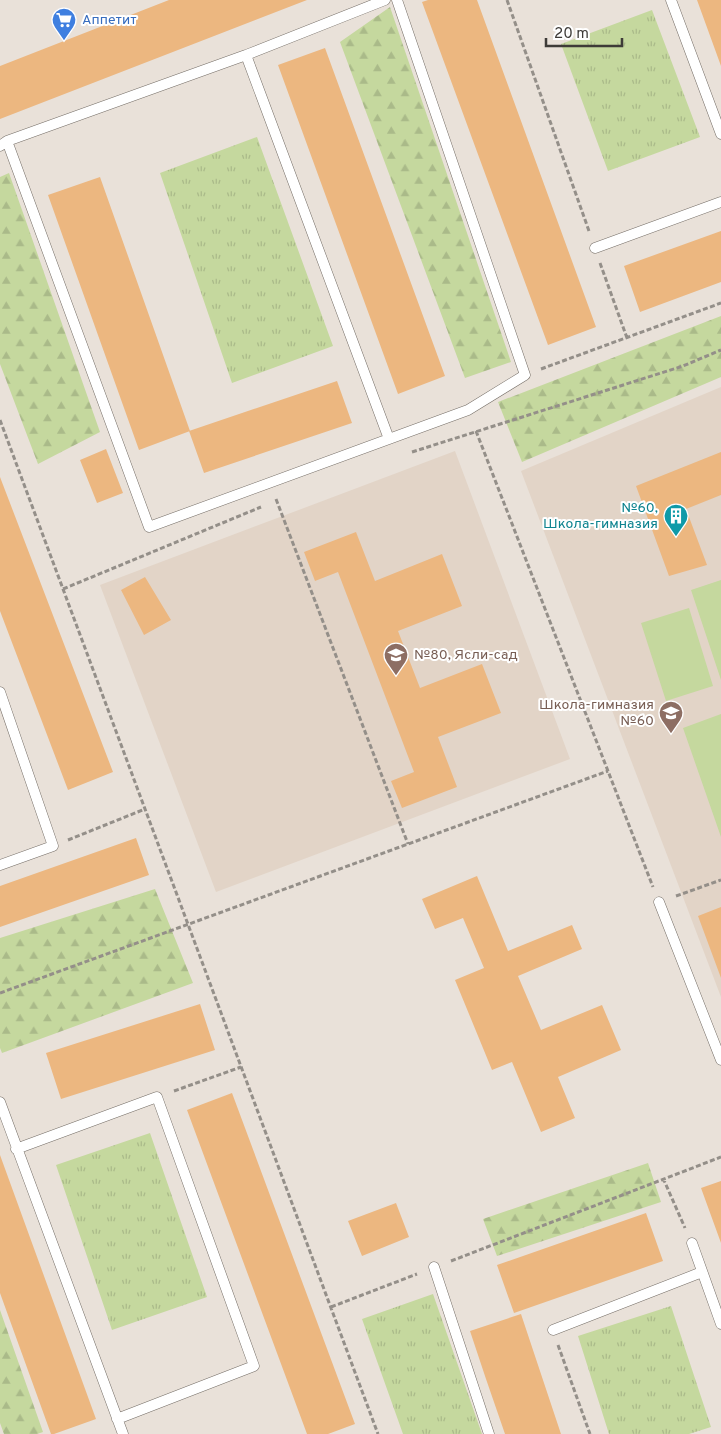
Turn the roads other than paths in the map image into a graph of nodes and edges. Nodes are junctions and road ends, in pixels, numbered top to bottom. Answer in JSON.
{"nodes":[{"id":1,"x":385,"y":0,"type":"edge"},
{"id":2,"x":397,"y":0,"type":"edge"},
{"id":3,"x":671,"y":0,"type":"edge"},
{"id":4,"x":246,"y":55,"type":"junction"},
{"id":5,"x":721,"y":134,"type":"edge"},
{"id":6,"x":4,"y":143,"type":"edge"},
{"id":7,"x":721,"y":202,"type":"edge"},
{"id":8,"x":595,"y":248,"type":"road end"},
{"id":9,"x":389,"y":439,"type":"junction"},
{"id":10,"x":0,"y":692,"type":"edge"},
{"id":11,"x":0,"y":865,"type":"edge"},
{"id":12,"x":659,"y":902,"type":"road end"},
{"id":13,"x":721,"y":1060,"type":"edge"},
{"id":14,"x":0,"y":1102,"type":"edge"},
{"id":15,"x":16,"y":1149,"type":"junction"},
{"id":16,"x":692,"y":1243,"type":"road end"},
{"id":17,"x":434,"y":1268,"type":"road end"},
{"id":18,"x":702,"y":1272,"type":"junction"},
{"id":19,"x":721,"y":1324,"type":"edge"},
{"id":20,"x":553,"y":1330,"type":"road end"},
{"id":21,"x":117,"y":1419,"type":"junction"},
{"id":22,"x":123,"y":1434,"type":"edge"},
{"id":23,"x":489,"y":1434,"type":"edge"}],
"edges":[{"from":1,"to":4,"type":"lane"},
{"from":2,"to":9,"type":"lane"},
{"from":3,"to":5,"type":"lane"},
{"from":4,"to":6,"type":"lane"},
{"from":4,"to":9,"type":"lane"},
{"from":6,"to":9,"type":"lane"},
{"from":7,"to":8,"type":"lane"},
{"from":10,"to":11,"type":"lane"},
{"from":12,"to":13,"type":"lane"},
{"from":14,"to":15,"type":"lane"},
{"from":15,"to":21,"type":"lane"},
{"from":15,"to":21,"type":"lane"},
{"from":16,"to":18,"type":"lane"},
{"from":17,"to":23,"type":"lane"},
{"from":18,"to":19,"type":"lane"},
{"from":18,"to":20,"type":"lane"},
{"from":21,"to":22,"type":"lane"}]}
